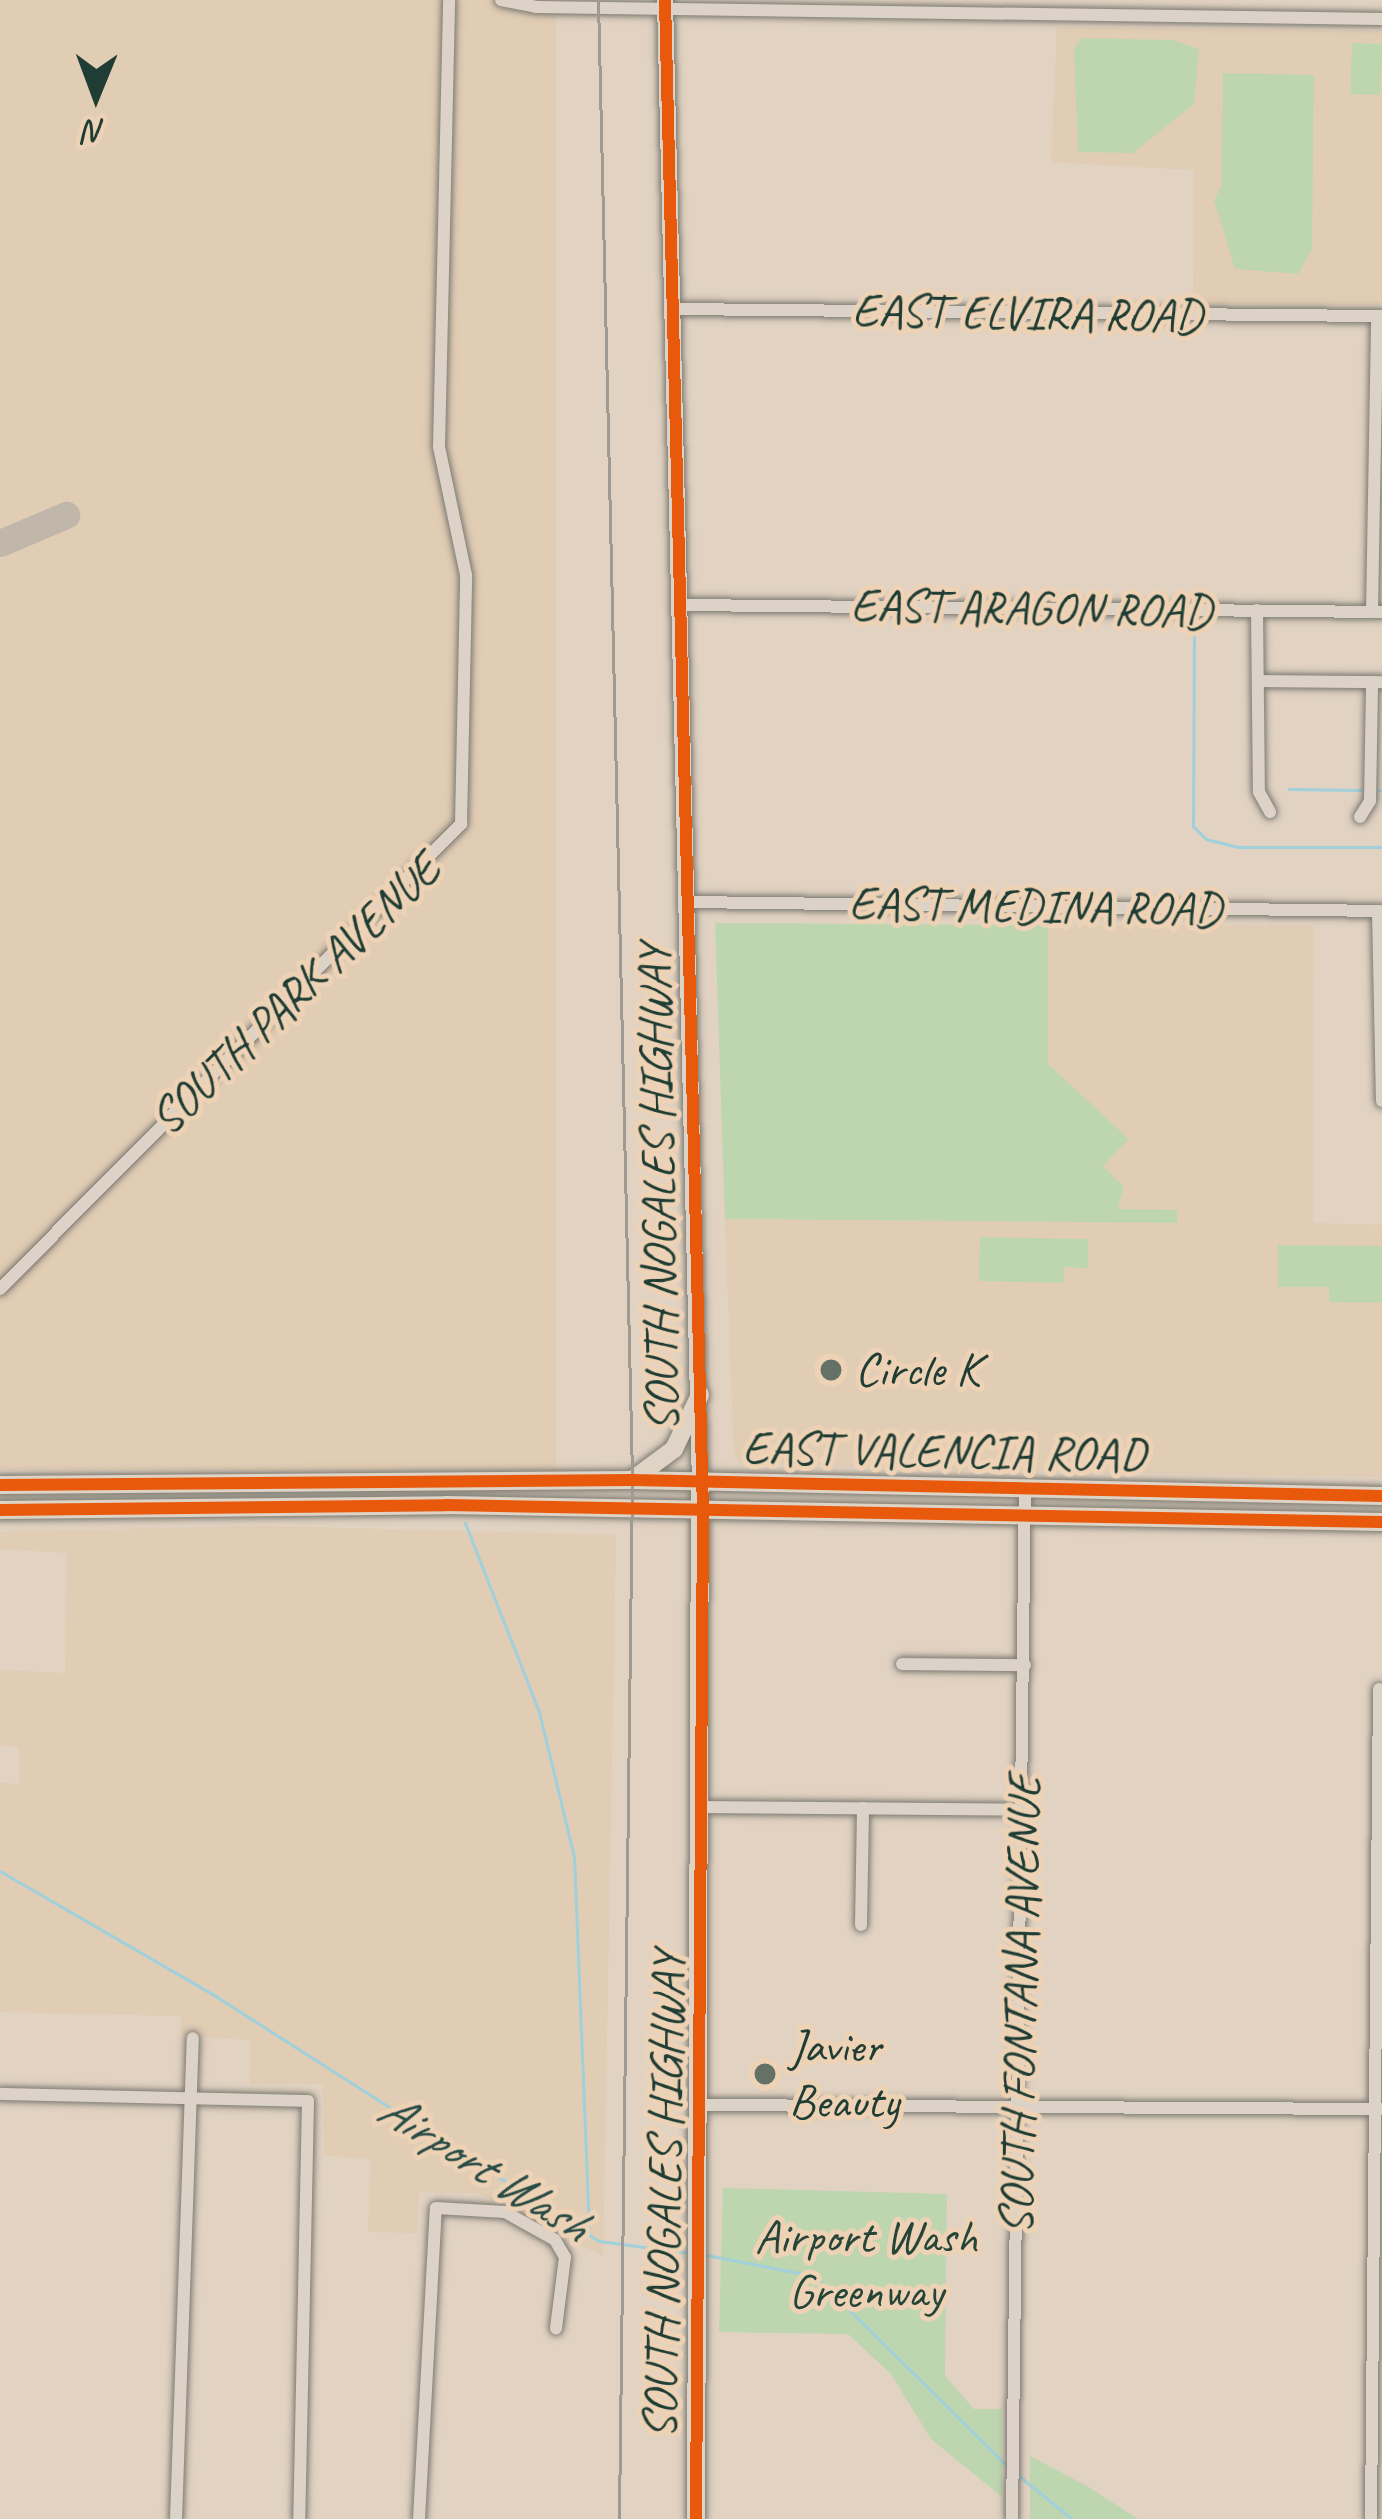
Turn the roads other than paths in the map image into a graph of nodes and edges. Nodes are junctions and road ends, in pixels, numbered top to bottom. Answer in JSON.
{"nodes":[{"id":1,"x":449,"y":0,"type":"edge"},
{"id":2,"x":501,"y":0,"type":"edge"},
{"id":3,"x":665,"y":3,"type":"edge"},
{"id":4,"x":976,"y":6,"type":"edge"},
{"id":5,"x":1060,"y":7,"type":"edge"},
{"id":6,"x":1382,"y":19,"type":"edge"},
{"id":7,"x":673,"y":309,"type":"junction"},
{"id":8,"x":1380,"y":316,"type":"edge"},
{"id":9,"x":680,"y":605,"type":"junction"},
{"id":10,"x":1256,"y":610,"type":"junction"},
{"id":11,"x":1377,"y":612,"type":"edge"},
{"id":12,"x":1258,"y":681,"type":"junction"},
{"id":13,"x":1377,"y":682,"type":"edge"},
{"id":14,"x":1270,"y":812,"type":"dead end"},
{"id":15,"x":1360,"y":817,"type":"dead end"},
{"id":16,"x":688,"y":902,"type":"junction"},
{"id":17,"x":1380,"y":911,"type":"edge"},
{"id":18,"x":1380,"y":988,"type":"edge"},
{"id":19,"x":1382,"y":1101,"type":"edge"},
{"id":20,"x":0,"y":1289,"type":"edge"},
{"id":21,"x":700,"y":1394,"type":"junction"},
{"id":22,"x":446,"y":1479,"type":"junction"},
{"id":23,"x":205,"y":1480,"type":"junction"},
{"id":24,"x":632,"y":1480,"type":"junction"},
{"id":25,"x":700,"y":1481,"type":"junction"},
{"id":26,"x":0,"y":1485,"type":"edge"},
{"id":27,"x":1025,"y":1490,"type":"junction"},
{"id":28,"x":1276,"y":1494,"type":"junction"},
{"id":29,"x":1382,"y":1496,"type":"edge"},
{"id":30,"x":206,"y":1505,"type":"junction"},
{"id":31,"x":446,"y":1505,"type":"junction"},
{"id":32,"x":0,"y":1510,"type":"edge"},
{"id":33,"x":703,"y":1514,"type":"junction"},
{"id":34,"x":1025,"y":1516,"type":"junction"},
{"id":35,"x":1275,"y":1520,"type":"junction"},
{"id":36,"x":1382,"y":1522,"type":"edge"},
{"id":37,"x":902,"y":1664,"type":"dead end"},
{"id":38,"x":1024,"y":1665,"type":"junction"},
{"id":39,"x":1378,"y":1689,"type":"dead end"},
{"id":40,"x":704,"y":1807,"type":"junction"},
{"id":41,"x":863,"y":1808,"type":"junction"},
{"id":42,"x":1023,"y":1810,"type":"junction"},
{"id":43,"x":1380,"y":1815,"type":"edge"},
{"id":44,"x":861,"y":1924,"type":"dead end"},
{"id":45,"x":1379,"y":1959,"type":"edge"},
{"id":46,"x":194,"y":2038,"type":"dead end"},
{"id":47,"x":0,"y":2094,"type":"edge"},
{"id":48,"x":191,"y":2099,"type":"junction"},
{"id":49,"x":700,"y":2105,"type":"junction"},
{"id":50,"x":1019,"y":2106,"type":"junction"},
{"id":51,"x":1378,"y":2109,"type":"edge"},
{"id":52,"x":1378,"y":2270,"type":"edge"},
{"id":53,"x":556,"y":2328,"type":"dead end"},
{"id":54,"x":176,"y":2519,"type":"edge"},
{"id":55,"x":299,"y":2519,"type":"edge"},
{"id":56,"x":419,"y":2519,"type":"edge"},
{"id":57,"x":696,"y":2519,"type":"edge"},
{"id":58,"x":1012,"y":2519,"type":"edge"},
{"id":59,"x":1371,"y":2519,"type":"edge"}],
"edges":[{"from":1,"to":20,"type":"street","name":"SOUTH PARK AVENUE"},
{"from":2,"to":3,"type":"street"},
{"from":3,"to":4,"type":"street"},
{"from":3,"to":7,"type":"main road","name":"SOUTH NOGALES HIGHWAY"},
{"from":4,"to":5,"type":"street"},
{"from":5,"to":6,"type":"street"},
{"from":7,"to":8,"type":"street","name":"EAST ELVIRA ROAD"},
{"from":7,"to":9,"type":"main road","name":"SOUTH NOGALES HIGHWAY"},
{"from":8,"to":11,"type":"street"},
{"from":9,"to":10,"type":"street","name":"EAST ARAGON ROAD"},
{"from":9,"to":16,"type":"main road","name":"SOUTH NOGALES HIGHWAY"},
{"from":10,"to":11,"type":"street","name":"EAST ARAGON ROAD"},
{"from":10,"to":12,"type":"street"},
{"from":12,"to":13,"type":"street"},
{"from":12,"to":14,"type":"street"},
{"from":13,"to":15,"type":"street"},
{"from":16,"to":17,"type":"street","name":"EAST MEDINA ROAD"},
{"from":16,"to":21,"type":"main road","name":"SOUTH NOGALES HIGHWAY"},
{"from":17,"to":18,"type":"street"},
{"from":18,"to":19,"type":"street"},
{"from":21,"to":24,"type":"main road"},
{"from":21,"to":25,"type":"main road","name":"SOUTH NOGALES HIGHWAY"},
{"from":22,"to":23,"type":"main road","name":"EAST VALENCIA ROAD"},
{"from":22,"to":24,"type":"main road","name":"EAST VALENCIA ROAD"},
{"from":22,"to":31,"type":"main road"},
{"from":23,"to":26,"type":"main road","name":"EAST VALENCIA ROAD"},
{"from":23,"to":30,"type":"main road"},
{"from":24,"to":25,"type":"main road","name":"EAST VALENCIA ROAD"},
{"from":25,"to":27,"type":"main road","name":"EAST VALENCIA ROAD"},
{"from":25,"to":33,"type":"main road","name":"SOUTH NOGALES HIGHWAY"},
{"from":27,"to":28,"type":"main road","name":"EAST VALENCIA ROAD"},
{"from":27,"to":34,"type":"street","name":"SOUTH FONTANA AVENUE"},
{"from":28,"to":29,"type":"main road","name":"EAST VALENCIA ROAD"},
{"from":28,"to":35,"type":"main road"},
{"from":30,"to":31,"type":"main road","name":"EAST VALENCIA ROAD"},
{"from":30,"to":32,"type":"main road","name":"EAST VALENCIA ROAD"},
{"from":31,"to":33,"type":"main road","name":"EAST VALENCIA ROAD"},
{"from":33,"to":34,"type":"main road","name":"EAST VALENCIA ROAD"},
{"from":33,"to":40,"type":"main road","name":"SOUTH NOGALES HIGHWAY"},
{"from":34,"to":35,"type":"main road","name":"EAST VALENCIA ROAD"},
{"from":34,"to":38,"type":"street","name":"SOUTH FONTANA AVENUE"},
{"from":35,"to":36,"type":"main road","name":"EAST VALENCIA ROAD"},
{"from":37,"to":38,"type":"street"},
{"from":38,"to":42,"type":"street","name":"SOUTH FONTANA AVENUE"},
{"from":39,"to":43,"type":"street"},
{"from":40,"to":41,"type":"street"},
{"from":40,"to":49,"type":"main road","name":"SOUTH NOGALES HIGHWAY"},
{"from":41,"to":42,"type":"street"},
{"from":41,"to":44,"type":"street"},
{"from":42,"to":50,"type":"street","name":"SOUTH FONTANA AVENUE"},
{"from":43,"to":45,"type":"street"},
{"from":45,"to":51,"type":"street"},
{"from":46,"to":48,"type":"street"},
{"from":47,"to":48,"type":"street"},
{"from":48,"to":54,"type":"street"},
{"from":48,"to":55,"type":"street"},
{"from":49,"to":50,"type":"street"},
{"from":49,"to":57,"type":"main road","name":"SOUTH NOGALES HIGHWAY"},
{"from":50,"to":51,"type":"street"},
{"from":50,"to":58,"type":"street","name":"SOUTH FONTANA AVENUE"},
{"from":51,"to":52,"type":"street"},
{"from":52,"to":59,"type":"street"},
{"from":53,"to":56,"type":"street"}]}
